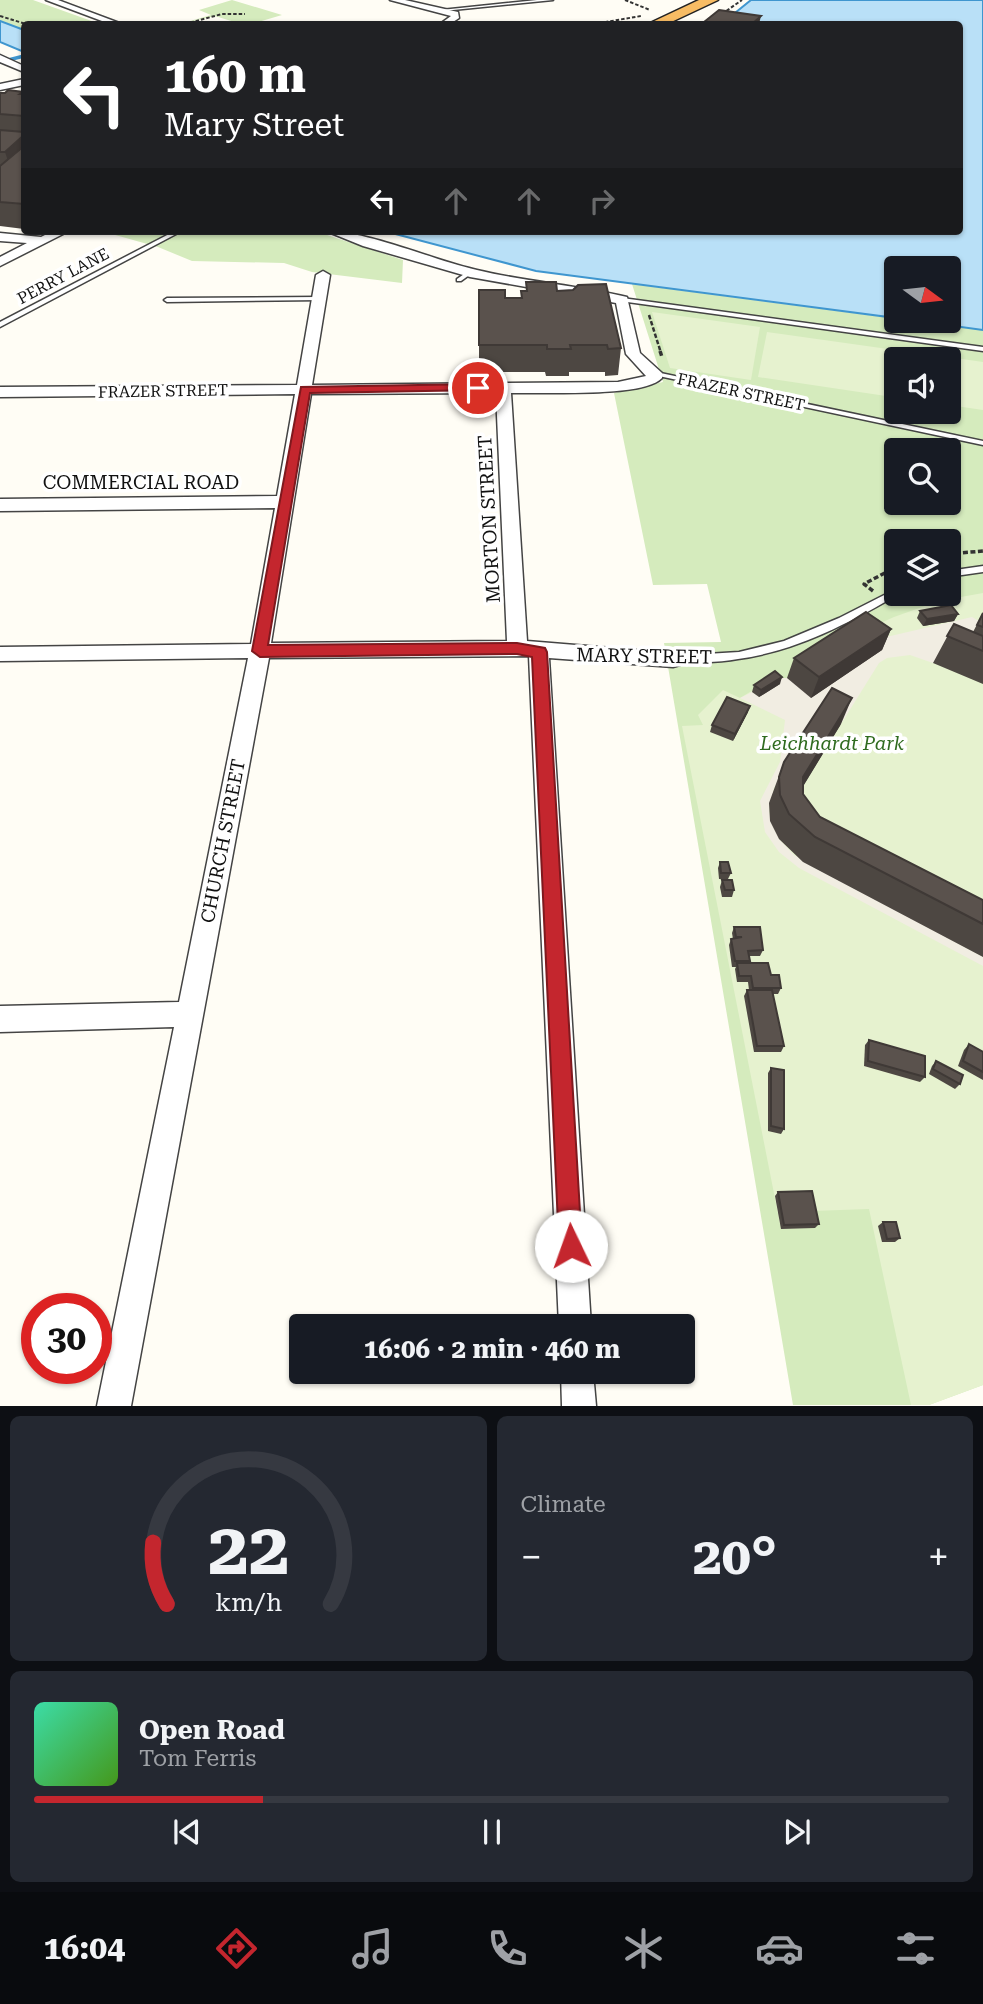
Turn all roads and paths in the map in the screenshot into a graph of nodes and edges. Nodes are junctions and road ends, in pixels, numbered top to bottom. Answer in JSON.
{"nodes":[{"id":1,"x":50,"y":0,"type":"edge"},
{"id":2,"x":394,"y":0,"type":"edge"},
{"id":3,"x":551,"y":0,"type":"edge"},
{"id":4,"x":625,"y":0,"type":"edge"},
{"id":5,"x":711,"y":0,"type":"edge"},
{"id":6,"x":724,"y":0,"type":"edge"},
{"id":7,"x":740,"y":0,"type":"edge"},
{"id":8,"x":443,"y":10,"type":"junction"},
{"id":9,"x":245,"y":14,"type":"dead end"},
{"id":10,"x":0,"y":16,"type":"edge"},
{"id":11,"x":718,"y":16,"type":"edge"},
{"id":12,"x":657,"y":17,"type":"edge"},
{"id":13,"x":109,"y":21,"type":"edge"},
{"id":14,"x":197,"y":21,"type":"edge"},
{"id":15,"x":448,"y":21,"type":"edge"},
{"id":16,"x":621,"y":21,"type":"edge"},
{"id":17,"x":681,"y":21,"type":"edge"},
{"id":18,"x":21,"y":22,"type":"edge"},
{"id":19,"x":0,"y":58,"type":"edge"},
{"id":20,"x":21,"y":68,"type":"edge"},
{"id":21,"x":21,"y":83,"type":"edge"},
{"id":22,"x":0,"y":87,"type":"edge"},
{"id":23,"x":21,"y":98,"type":"edge"},
{"id":24,"x":0,"y":100,"type":"edge"},
{"id":25,"x":55,"y":235,"type":"edge"},
{"id":26,"x":171,"y":235,"type":"edge"},
{"id":27,"x":344,"y":235,"type":"edge"},
{"id":28,"x":0,"y":237,"type":"edge"},
{"id":29,"x":42,"y":241,"type":"junction"},
{"id":30,"x":0,"y":262,"type":"edge"},
{"id":31,"x":323,"y":275,"type":"dead end"},
{"id":32,"x":319,"y":299,"type":"junction"},
{"id":33,"x":167,"y":300,"type":"dead end"},
{"id":34,"x":622,"y":300,"type":"junction"},
{"id":35,"x":0,"y":325,"type":"edge"},
{"id":36,"x":983,"y":349,"type":"edge"},
{"id":37,"x":654,"y":373,"type":"junction"},
{"id":38,"x":503,"y":387,"type":"junction"},
{"id":39,"x":305,"y":389,"type":"junction"},
{"id":40,"x":0,"y":392,"type":"edge"},
{"id":41,"x":983,"y":443,"type":"edge"},
{"id":42,"x":283,"y":502,"type":"junction"},
{"id":43,"x":0,"y":505,"type":"edge"},
{"id":44,"x":983,"y":551,"type":"edge"},
{"id":45,"x":961,"y":553,"type":"edge"},
{"id":46,"x":983,"y":569,"type":"edge"},
{"id":47,"x":961,"y":572,"type":"edge"},
{"id":48,"x":884,"y":573,"type":"edge"},
{"id":49,"x":884,"y":599,"type":"joint"},
{"id":50,"x":528,"y":650,"type":"junction"},
{"id":51,"x":260,"y":651,"type":"junction"},
{"id":52,"x":0,"y":654,"type":"edge"},
{"id":53,"x":673,"y":660,"type":"joint"},
{"id":54,"x":190,"y":1014,"type":"junction"},
{"id":55,"x":0,"y":1019,"type":"edge"},
{"id":56,"x":574,"y":1314,"type":"edge"},
{"id":57,"x":578,"y":1384,"type":"edge"},
{"id":58,"x":114,"y":1405,"type":"edge"},
{"id":59,"x":579,"y":1405,"type":"edge"}],
"edges":[{"from":1,"to":13,"type":"street"},
{"from":2,"to":8,"type":"street"},
{"from":3,"to":8,"type":"lane"},
{"from":4,"to":12,"type":"path"},
{"from":5,"to":12,"type":"highway"},
{"from":6,"to":17,"type":"highway"},
{"from":7,"to":11,"type":"path"},
{"from":8,"to":15,"type":"street"},
{"from":9,"to":14,"type":"path"},
{"from":10,"to":18,"type":"path"},
{"from":12,"to":16,"type":"path"},
{"from":19,"to":20,"type":"street"},
{"from":21,"to":22,"type":"street"},
{"from":23,"to":24,"type":"highway"},
{"from":25,"to":29,"type":"street"},
{"from":26,"to":35,"type":"lane","name":"PERRY LANE"},
{"from":27,"to":34,"type":"street"},
{"from":28,"to":29,"type":"street"},
{"from":29,"to":30,"type":"street"},
{"from":31,"to":32,"type":"street","name":"CHURCH STREET"},
{"from":32,"to":33,"type":"lane"},
{"from":32,"to":39,"type":"street","name":"CHURCH STREET"},
{"from":34,"to":36,"type":"lane"},
{"from":34,"to":37,"type":"street"},
{"from":37,"to":38,"type":"street","name":"FRAZER STREET"},
{"from":37,"to":41,"type":"lane","name":"FRAZER STREET"},
{"from":38,"to":39,"type":"street","name":"FRAZER STREET"},
{"from":38,"to":50,"type":"street","name":"MORTON STREET"},
{"from":39,"to":40,"type":"street","name":"FRAZER STREET"},
{"from":39,"to":42,"type":"street","name":"CHURCH STREET"},
{"from":42,"to":43,"type":"street","name":"COMMERCIAL ROAD"},
{"from":42,"to":51,"type":"street","name":"CHURCH STREET"},
{"from":44,"to":45,"type":"path"},
{"from":46,"to":47,"type":"lane"},
{"from":48,"to":49,"type":"path"},
{"from":49,"to":53,"type":"lane","name":"MARY STREET"},
{"from":50,"to":51,"type":"street","name":"MARY STREET"},
{"from":50,"to":53,"type":"street","name":"MARY STREET"},
{"from":50,"to":56,"type":"street","name":"MORTON STREET"},
{"from":51,"to":52,"type":"street","name":"MARY STREET"},
{"from":51,"to":54,"type":"street","name":"CHURCH STREET"},
{"from":54,"to":55,"type":"street"},
{"from":54,"to":58,"type":"street","name":"CHURCH STREET"},
{"from":57,"to":59,"type":"street"}]}
